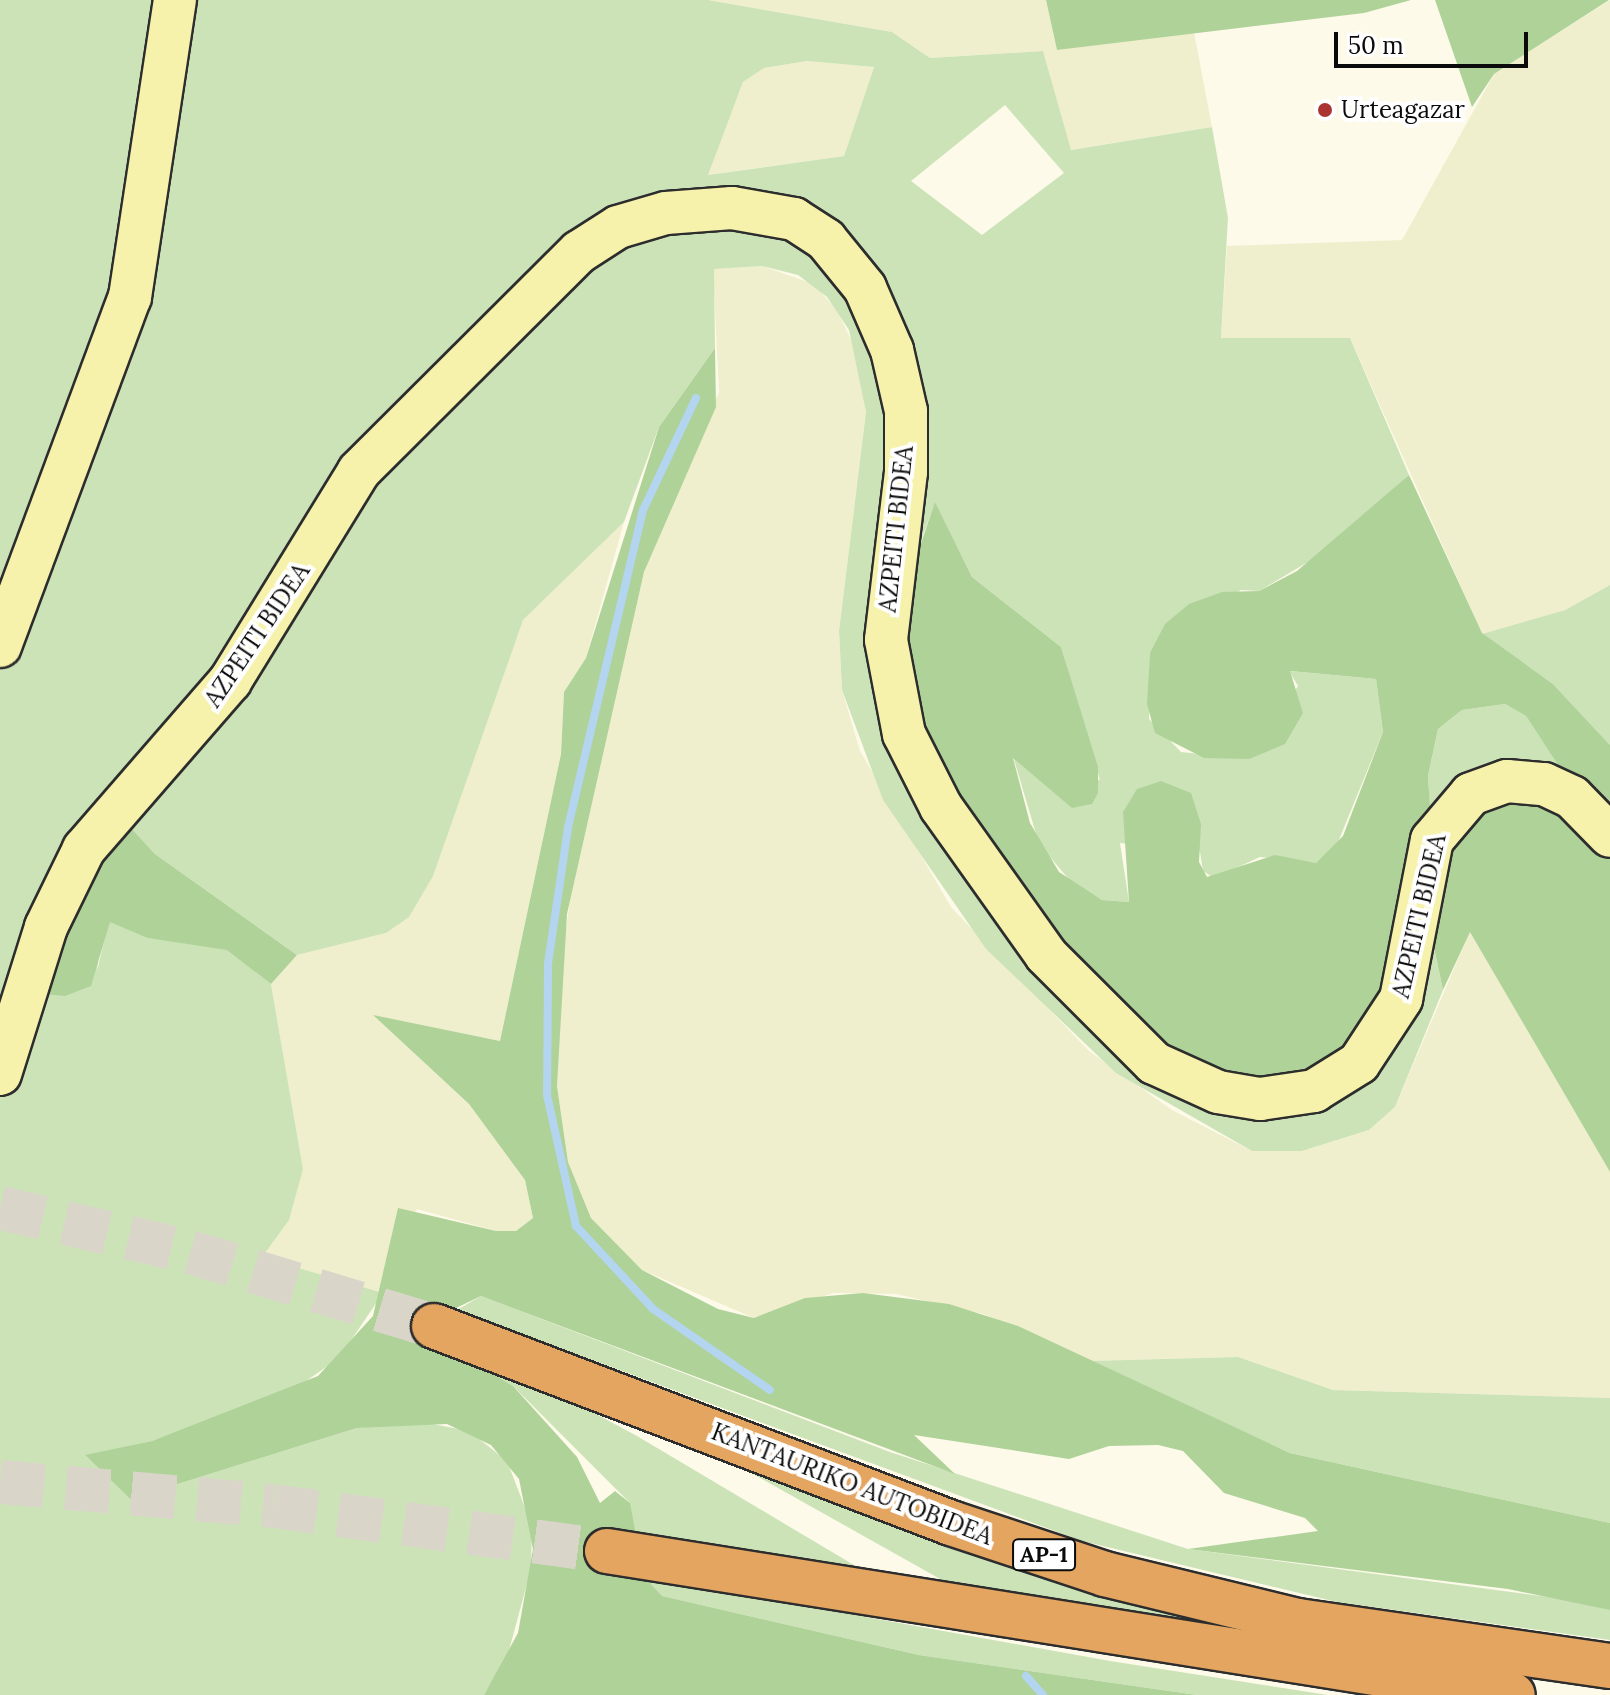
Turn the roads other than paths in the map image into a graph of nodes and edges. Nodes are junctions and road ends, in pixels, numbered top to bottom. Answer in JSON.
{"nodes":[{"id":1,"x":175,"y":0,"type":"edge"},
{"id":2,"x":0,"y":646,"type":"edge"},
{"id":3,"x":1610,"y":836,"type":"edge"},
{"id":4,"x":0,"y":1074,"type":"edge"},
{"id":5,"x":434,"y":1326,"type":"tunnel mouth"},
{"id":6,"x":607,"y":1551,"type":"tunnel mouth"},
{"id":7,"x":1610,"y":1666,"type":"edge"},
{"id":8,"x":1513,"y":1695,"type":"edge"}],
"edges":[{"from":1,"to":2,"type":"main road"},
{"from":3,"to":4,"type":"main road","name":"AZPEITI BIDEA"},
{"from":5,"to":7,"type":"highway","name":"KANTAURIKO AUTOBIDEA","number":"AP-1"},
{"from":6,"to":8,"type":"highway"}]}
